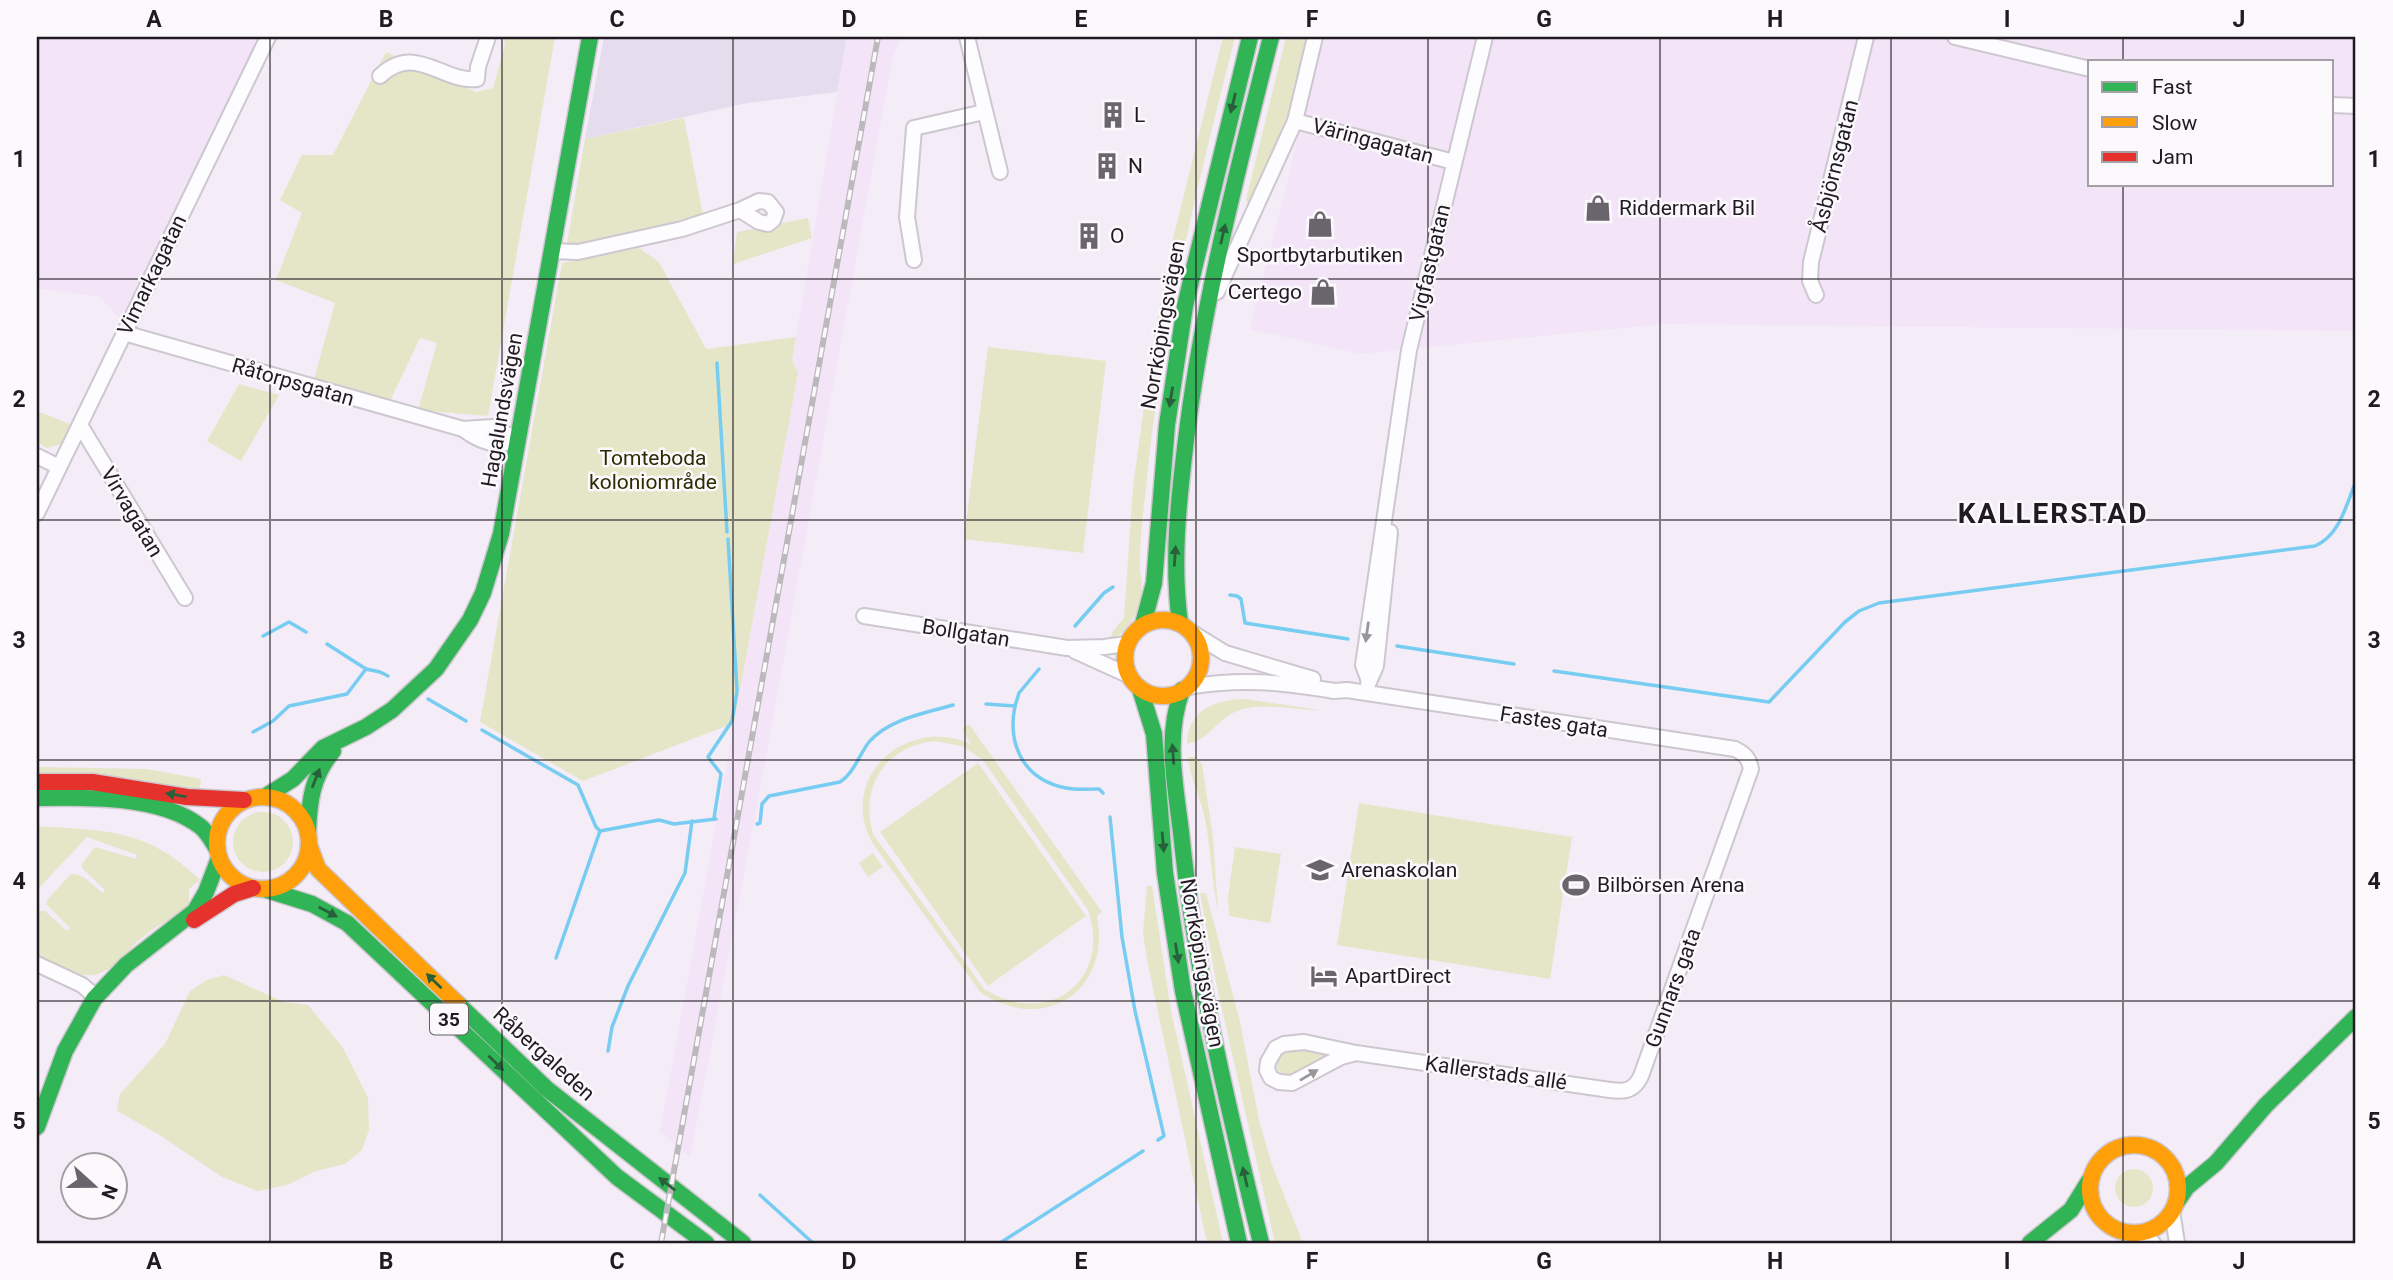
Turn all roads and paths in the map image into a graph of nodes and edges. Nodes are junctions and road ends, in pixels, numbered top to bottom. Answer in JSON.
{"nodes":[{"id":1,"x":268,"y":37,"type":"edge"},
{"id":2,"x":488,"y":37,"type":"edge"},
{"id":3,"x":590,"y":37,"type":"edge"},
{"id":4,"x":967,"y":37,"type":"edge"},
{"id":5,"x":1250,"y":37,"type":"edge"},
{"id":6,"x":1271,"y":37,"type":"edge"},
{"id":7,"x":1315,"y":37,"type":"edge"},
{"id":8,"x":1485,"y":37,"type":"edge"},
{"id":9,"x":1866,"y":37,"type":"edge"},
{"id":10,"x":1955,"y":37,"type":"edge"},
{"id":11,"x":2088,"y":69,"type":"edge"},
{"id":12,"x":380,"y":76,"type":"dead end"},
{"id":13,"x":2334,"y":105,"type":"edge"},
{"id":14,"x":2356,"y":106,"type":"edge"},
{"id":15,"x":984,"y":112,"type":"junction"},
{"id":16,"x":1295,"y":121,"type":"junction"},
{"id":17,"x":1454,"y":162,"type":"junction"},
{"id":18,"x":1000,"y":172,"type":"dead end"},
{"id":19,"x":740,"y":210,"type":"dead end"},
{"id":20,"x":551,"y":251,"type":"junction"},
{"id":21,"x":914,"y":260,"type":"dead end"},
{"id":22,"x":1816,"y":295,"type":"dead end"},
{"id":23,"x":1204,"y":322,"type":"junction"},
{"id":24,"x":124,"y":334,"type":"junction"},
{"id":25,"x":79,"y":425,"type":"junction"},
{"id":26,"x":518,"y":440,"type":"junction"},
{"id":27,"x":37,"y":456,"type":"edge"},
{"id":28,"x":59,"y":467,"type":"junction"},
{"id":29,"x":37,"y":513,"type":"edge"},
{"id":30,"x":185,"y":598,"type":"dead end"},
{"id":31,"x":864,"y":617,"type":"dead end"},
{"id":32,"x":1143,"y":624,"type":"junction"},
{"id":33,"x":1186,"y":628,"type":"junction"},
{"id":34,"x":1127,"y":644,"type":"junction"},
{"id":35,"x":1068,"y":648,"type":"junction"},
{"id":36,"x":1200,"y":649,"type":"junction"},
{"id":37,"x":1128,"y":675,"type":"junction"},
{"id":38,"x":1303,"y":677,"type":"junction"},
{"id":39,"x":1368,"y":687,"type":"junction"},
{"id":40,"x":1140,"y":689,"type":"junction"},
{"id":41,"x":1185,"y":689,"type":"junction"},
{"id":42,"x":1347,"y":690,"type":"junction"},
{"id":43,"x":350,"y":735,"type":"junction"},
{"id":44,"x":1751,"y":769,"type":"joint"},
{"id":45,"x":37,"y":782,"type":"edge"},
{"id":46,"x":266,"y":796,"type":"junction"},
{"id":47,"x":37,"y":798,"type":"edge"},
{"id":48,"x":244,"y":800,"type":"junction"},
{"id":49,"x":309,"y":839,"type":"junction"},
{"id":50,"x":218,"y":853,"type":"junction"},
{"id":51,"x":258,"y":888,"type":"junction"},
{"id":52,"x":182,"y":924,"type":"junction"},
{"id":53,"x":37,"y":964,"type":"edge"},
{"id":54,"x":96,"y":997,"type":"junction"},
{"id":55,"x":2356,"y":1017,"type":"edge"},
{"id":56,"x":1356,"y":1052,"type":"junction"},
{"id":57,"x":1635,"y":1087,"type":"joint"},
{"id":58,"x":37,"y":1128,"type":"edge"},
{"id":59,"x":2234,"y":1141,"type":"junction"},
{"id":60,"x":2161,"y":1154,"type":"junction"},
{"id":61,"x":2090,"y":1180,"type":"junction"},
{"id":62,"x":2174,"y":1208,"type":"junction"},
{"id":63,"x":2107,"y":1224,"type":"junction"},
{"id":64,"x":2137,"y":1233,"type":"junction"},
{"id":65,"x":2033,"y":1240,"type":"edge"},
{"id":66,"x":706,"y":1243,"type":"edge"},
{"id":67,"x":743,"y":1243,"type":"edge"},
{"id":68,"x":1239,"y":1243,"type":"edge"},
{"id":69,"x":1261,"y":1243,"type":"edge"},
{"id":70,"x":2153,"y":1243,"type":"edge"},
{"id":71,"x":2177,"y":1243,"type":"edge"}],
"edges":[{"from":1,"to":24,"type":"street","name":"Vimarkagatan"},
{"from":2,"to":12,"type":"street"},
{"from":3,"to":20,"type":"main road","name":"Hagalundsvägen"},
{"from":4,"to":15,"type":"street"},
{"from":5,"to":32,"type":"main road","name":"Norrköpingsvägen","one_way":true},
{"from":23,"to":6,"type":"main road","name":"Norrköpingsvägen","one_way":true},
{"from":7,"to":16,"type":"street","name":"Väringagatan"},
{"from":8,"to":17,"type":"street","name":"Vigfastgatan"},
{"from":9,"to":22,"type":"street","name":"Åsbjörnsgatan"},
{"from":10,"to":11,"type":"street"},
{"from":13,"to":14,"type":"street"},
{"from":15,"to":18,"type":"street"},
{"from":15,"to":21,"type":"street"},
{"from":16,"to":17,"type":"street","name":"Väringagatan"},
{"from":16,"to":23,"type":"street"},
{"from":17,"to":39,"type":"street","name":"Vigfastgatan"},
{"from":19,"to":20,"type":"street"},
{"from":20,"to":26,"type":"main road","name":"Hagalundsvägen"},
{"from":33,"to":23,"type":"main road","name":"Norrköpingsvägen","one_way":true},
{"from":24,"to":25,"type":"street","name":"Vimarkagatan"},
{"from":24,"to":26,"type":"street","name":"Råtorpsgatan"},
{"from":25,"to":28,"type":"street","name":"Vimarkagatan"},
{"from":25,"to":30,"type":"street","name":"Virvagatan"},
{"from":26,"to":43,"type":"main road","name":"Hagalundsvägen"},
{"from":27,"to":28,"type":"street"},
{"from":28,"to":29,"type":"street","name":"Vimarkagatan"},
{"from":31,"to":35,"type":"street","name":"Bollgatan"},
{"from":32,"to":33,"type":"main road"},
{"from":32,"to":34,"type":"main road"},
{"from":33,"to":36,"type":"main road"},
{"from":33,"to":38,"type":"street","name":"Fastes gata"},
{"from":34,"to":35,"type":"street","name":"Bollgatan"},
{"from":34,"to":37,"type":"main road"},
{"from":35,"to":37,"type":"street","name":"Bollgatan"},
{"from":36,"to":38,"type":"street","name":"Fastes gata"},
{"from":36,"to":41,"type":"main road"},
{"from":37,"to":40,"type":"main road"},
{"from":38,"to":42,"type":"street","name":"Fastes gata"},
{"from":39,"to":42,"type":"street","name":"Fastes gata"},
{"from":39,"to":44,"type":"street","name":"Fastes gata"},
{"from":40,"to":41,"type":"main road"},
{"from":40,"to":68,"type":"main road","name":"Norrköpingsvägen","one_way":true},
{"from":41,"to":42,"type":"street","name":"Fastes gata"},
{"from":69,"to":41,"type":"main road","name":"Norrköpingsvägen","one_way":true},
{"from":43,"to":46,"type":"main road","name":"Hagalundsvägen"},
{"from":49,"to":43,"type":"main road","name":"Hagalundsvägen","one_way":true},
{"from":44,"to":57,"type":"street","name":"Gunnars gata"},
{"from":48,"to":45,"type":"main road","one_way":true},
{"from":46,"to":48,"type":"main road"},
{"from":46,"to":49,"type":"main road","number":"35"},
{"from":47,"to":50,"type":"main road","number":"35"},
{"from":48,"to":50,"type":"main road"},
{"from":49,"to":51,"type":"main road"},
{"from":67,"to":49,"type":"main road","name":"Råbergaleden","number":"35","one_way":true},
{"from":50,"to":51,"type":"main road","number":"35"},
{"from":50,"to":52,"type":"main road"},
{"from":51,"to":52,"type":"main road"},
{"from":51,"to":66,"type":"main road","name":"Råbergaleden","number":"35","one_way":true},
{"from":52,"to":54,"type":"main road"},
{"from":53,"to":54,"type":"street"},
{"from":54,"to":58,"type":"main road"},
{"from":55,"to":59,"type":"main road"},
{"from":56,"to":56,"type":"street","name":"Kallerstads allé","one_way":true},
{"from":56,"to":57,"type":"street","name":"Kallerstads allé"},
{"from":59,"to":60,"type":"main road"},
{"from":59,"to":62,"type":"main road"},
{"from":60,"to":61,"type":"main road"},
{"from":60,"to":62,"type":"main road"},
{"from":61,"to":63,"type":"main road"},
{"from":61,"to":65,"type":"main road"},
{"from":62,"to":64,"type":"main road"},
{"from":62,"to":71,"type":"street"},
{"from":63,"to":64,"type":"main road"},
{"from":63,"to":65,"type":"main road"},
{"from":64,"to":70,"type":"street"}]}
